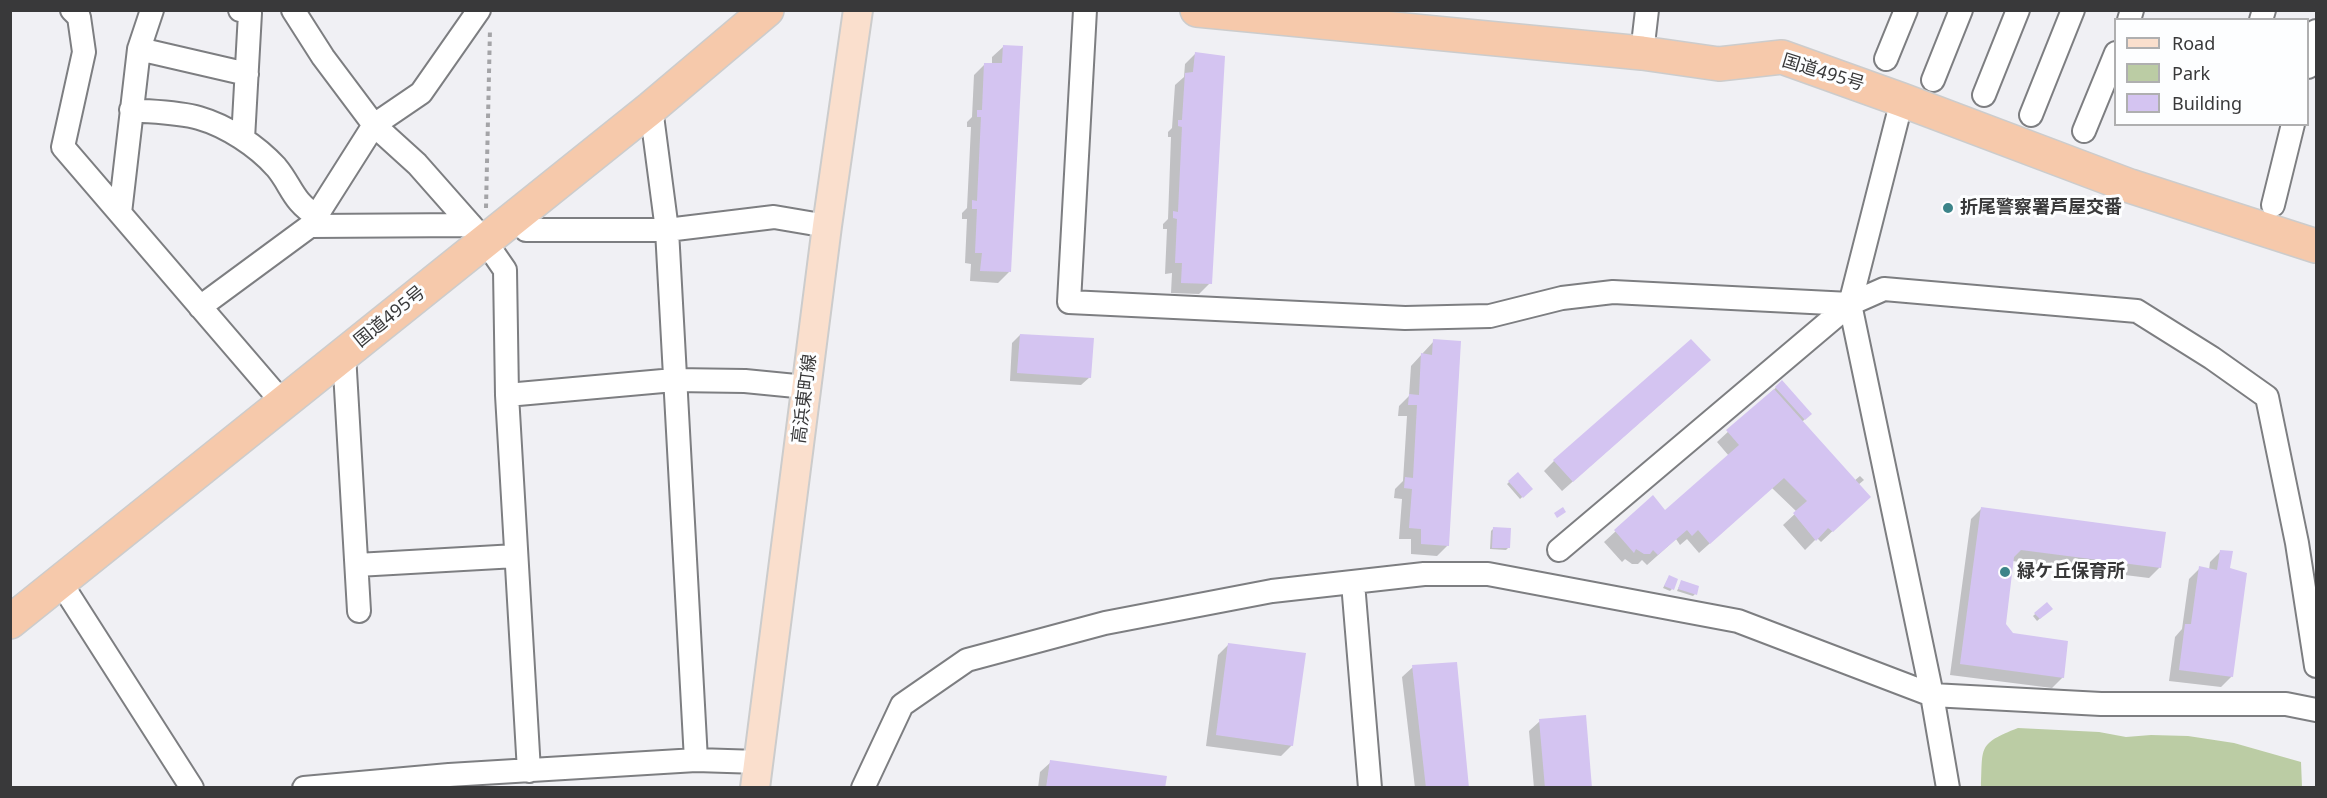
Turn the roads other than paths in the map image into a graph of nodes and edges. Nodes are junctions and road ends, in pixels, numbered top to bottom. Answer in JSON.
{"nodes":[{"id":1,"x":152,"y":10,"type":"edge"},
{"id":2,"x":240,"y":10,"type":"edge"},
{"id":3,"x":293,"y":10,"type":"edge"},
{"id":4,"x":767,"y":10,"type":"edge"},
{"id":5,"x":858,"y":10,"type":"edge"},
{"id":6,"x":1085,"y":10,"type":"edge"},
{"id":7,"x":1197,"y":10,"type":"edge"},
{"id":8,"x":1647,"y":10,"type":"edge"},
{"id":9,"x":1906,"y":10,"type":"edge"},
{"id":10,"x":1960,"y":10,"type":"edge"},
{"id":11,"x":2018,"y":10,"type":"edge"},
{"id":12,"x":2073,"y":10,"type":"edge"},
{"id":13,"x":79,"y":13,"type":"edge"},
{"id":14,"x":484,"y":16,"type":"edge"},
{"id":15,"x":2316,"y":31,"type":"edge"},
{"id":16,"x":139,"y":49,"type":"junction"},
{"id":17,"x":1642,"y":53,"type":"junction"},
{"id":18,"x":2114,"y":56,"type":"edge"},
{"id":19,"x":1886,"y":59,"type":"dead end"},
{"id":20,"x":2309,"y":59,"type":"edge"},
{"id":21,"x":247,"y":74,"type":"junction"},
{"id":22,"x":1933,"y":80,"type":"dead end"},
{"id":23,"x":1984,"y":95,"type":"dead end"},
{"id":24,"x":1902,"y":100,"type":"junction"},
{"id":25,"x":651,"y":108,"type":"junction"},
{"id":26,"x":131,"y":110,"type":"junction"},
{"id":27,"x":2031,"y":115,"type":"dead end"},
{"id":28,"x":374,"y":125,"type":"junction"},
{"id":29,"x":2293,"y":126,"type":"edge"},
{"id":30,"x":2084,"y":131,"type":"dead end"},
{"id":31,"x":243,"y":140,"type":"junction"},
{"id":32,"x":2273,"y":205,"type":"dead end"},
{"id":33,"x":120,"y":213,"type":"junction"},
{"id":34,"x":516,"y":215,"type":"junction"},
{"id":35,"x":314,"y":221,"type":"junction"},
{"id":36,"x":827,"y":226,"type":"junction"},
{"id":37,"x":667,"y":230,"type":"junction"},
{"id":38,"x":478,"y":233,"type":"junction"},
{"id":39,"x":2316,"y":246,"type":"edge"},
{"id":40,"x":1850,"y":304,"type":"junction"},
{"id":41,"x":200,"y":307,"type":"junction"},
{"id":42,"x":344,"y":354,"type":"junction"},
{"id":43,"x":674,"y":380,"type":"junction"},
{"id":44,"x":806,"y":387,"type":"junction"},
{"id":45,"x":507,"y":395,"type":"junction"},
{"id":46,"x":283,"y":403,"type":"junction"},
{"id":47,"x":1559,"y":550,"type":"dead end"},
{"id":48,"x":516,"y":556,"type":"junction"},
{"id":49,"x":357,"y":565,"type":"junction"},
{"id":50,"x":62,"y":583,"type":"junction"},
{"id":51,"x":1353,"y":583,"type":"junction"},
{"id":52,"x":359,"y":611,"type":"dead end"},
{"id":53,"x":10,"y":622,"type":"edge"},
{"id":54,"x":2316,"y":666,"type":"edge"},
{"id":55,"x":1932,"y":695,"type":"junction"},
{"id":56,"x":2316,"y":710,"type":"edge"},
{"id":57,"x":696,"y":760,"type":"junction"},
{"id":58,"x":757,"y":775,"type":"edge"},
{"id":59,"x":534,"y":776,"type":"edge"},
{"id":60,"x":449,"y":781,"type":"edge"},
{"id":61,"x":192,"y":788,"type":"edge"},
{"id":62,"x":304,"y":788,"type":"edge"},
{"id":63,"x":863,"y":788,"type":"edge"},
{"id":64,"x":1370,"y":788,"type":"edge"},
{"id":65,"x":1948,"y":788,"type":"edge"}],
"edges":[{"from":1,"to":16,"type":"street"},
{"from":2,"to":21,"type":"street"},
{"from":3,"to":28,"type":"street"},
{"from":4,"to":25,"type":"highway","name":"国道495号"},
{"from":5,"to":36,"type":"main road","name":"高浜東町線"},
{"from":6,"to":40,"type":"street"},
{"from":7,"to":17,"type":"highway","name":"国道495号"},
{"from":8,"to":17,"type":"street"},
{"from":9,"to":19,"type":"street"},
{"from":10,"to":22,"type":"street"},
{"from":11,"to":23,"type":"street"},
{"from":12,"to":27,"type":"street"},
{"from":13,"to":33,"type":"street"},
{"from":14,"to":28,"type":"street"},
{"from":15,"to":20,"type":"street"},
{"from":16,"to":21,"type":"street"},
{"from":16,"to":26,"type":"street"},
{"from":17,"to":24,"type":"highway","name":"国道495号"},
{"from":18,"to":30,"type":"street"},
{"from":21,"to":31,"type":"street"},
{"from":24,"to":39,"type":"highway","name":"国道495号"},
{"from":24,"to":40,"type":"street"},
{"from":25,"to":34,"type":"highway","name":"国道495号"},
{"from":25,"to":37,"type":"street"},
{"from":26,"to":31,"type":"street"},
{"from":26,"to":33,"type":"street"},
{"from":28,"to":35,"type":"street"},
{"from":28,"to":38,"type":"street"},
{"from":29,"to":32,"type":"street"},
{"from":31,"to":35,"type":"street"},
{"from":33,"to":41,"type":"street"},
{"from":34,"to":37,"type":"street"},
{"from":34,"to":38,"type":"highway","name":"国道495号"},
{"from":35,"to":38,"type":"street"},
{"from":35,"to":41,"type":"street"},
{"from":36,"to":37,"type":"street"},
{"from":36,"to":44,"type":"main road","name":"高浜東町線"},
{"from":37,"to":43,"type":"street"},
{"from":38,"to":42,"type":"highway","name":"国道495号"},
{"from":38,"to":45,"type":"street"},
{"from":40,"to":47,"type":"street"},
{"from":40,"to":54,"type":"street"},
{"from":40,"to":55,"type":"street"},
{"from":41,"to":46,"type":"street"},
{"from":42,"to":46,"type":"highway","name":"国道495号"},
{"from":42,"to":49,"type":"street"},
{"from":43,"to":44,"type":"street"},
{"from":43,"to":45,"type":"street"},
{"from":43,"to":57,"type":"street"},
{"from":44,"to":58,"type":"main road","name":"高浜東町線"},
{"from":45,"to":48,"type":"street"},
{"from":46,"to":50,"type":"highway","name":"国道495号"},
{"from":48,"to":49,"type":"street"},
{"from":48,"to":59,"type":"street"},
{"from":49,"to":52,"type":"street"},
{"from":50,"to":53,"type":"highway","name":"国道495号"},
{"from":50,"to":61,"type":"street"},
{"from":51,"to":55,"type":"street"},
{"from":51,"to":63,"type":"street"},
{"from":51,"to":64,"type":"street"},
{"from":55,"to":56,"type":"street"},
{"from":55,"to":65,"type":"street"},
{"from":57,"to":58,"type":"street"},
{"from":57,"to":59,"type":"street"},
{"from":59,"to":60,"type":"street"},
{"from":60,"to":62,"type":"street"}]}
